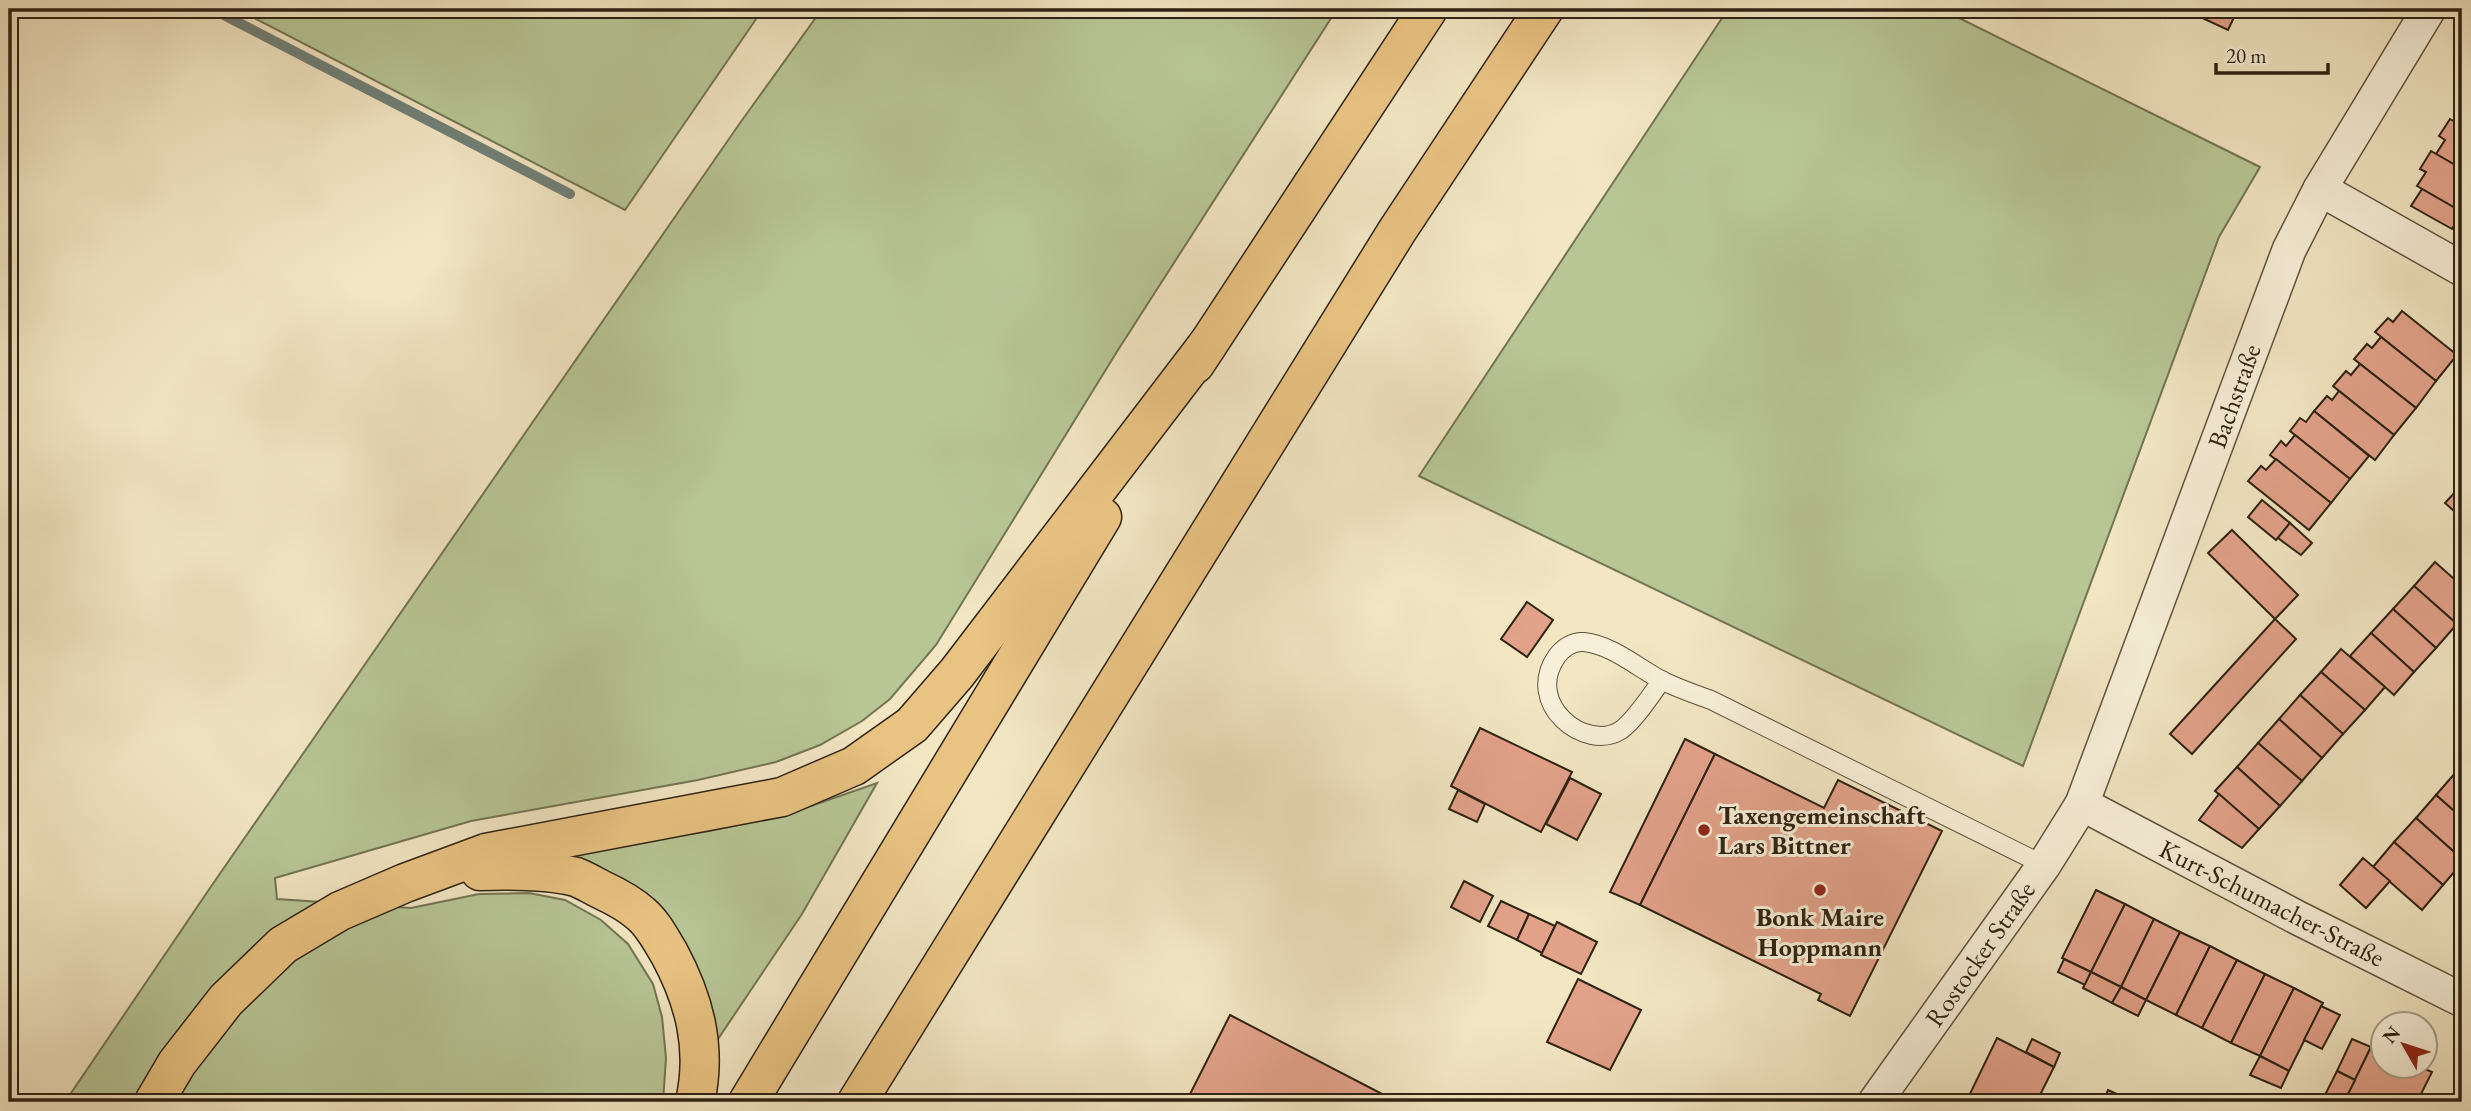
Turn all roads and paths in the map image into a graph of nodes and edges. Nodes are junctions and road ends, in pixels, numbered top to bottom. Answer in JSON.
{"nodes":[{"id":1,"x":1428,"y":9,"type":"edge"},
{"id":2,"x":1545,"y":9,"type":"edge"},
{"id":3,"x":2428,"y":9,"type":"edge"},
{"id":4,"x":2320,"y":189,"type":"junction"},
{"id":5,"x":2462,"y":270,"type":"edge"},
{"id":6,"x":1208,"y":344,"type":"junction"},
{"id":7,"x":1662,"y":680,"type":"junction"},
{"id":8,"x":2082,"y":804,"type":"junction"},
{"id":9,"x":2044,"y":865,"type":"junction"},
{"id":10,"x":405,"y":883,"type":"junction"},
{"id":11,"x":2462,"y":1000,"type":"edge"},
{"id":12,"x":154,"y":1102,"type":"edge"},
{"id":13,"x":695,"y":1102,"type":"edge"},
{"id":14,"x":748,"y":1102,"type":"edge"},
{"id":15,"x":857,"y":1102,"type":"edge"},
{"id":16,"x":1875,"y":1102,"type":"edge"}],
"edges":[{"from":1,"to":6,"type":"highway"},
{"from":2,"to":15,"type":"highway"},
{"from":3,"to":4,"type":"street","name":"Bachstraße"},
{"from":4,"to":5,"type":"street"},
{"from":4,"to":8,"type":"street","name":"Bachstraße"},
{"from":6,"to":10,"type":"highway"},
{"from":6,"to":14,"type":"highway"},
{"from":7,"to":7,"type":"lane"},
{"from":7,"to":9,"type":"lane"},
{"from":8,"to":9,"type":"street","name":"Rostocker Straße"},
{"from":8,"to":11,"type":"street","name":"Kurt-Schumacher-Straße"},
{"from":9,"to":16,"type":"street","name":"Rostocker Straße"},
{"from":10,"to":12,"type":"highway"},
{"from":10,"to":13,"type":"highway"}]}
